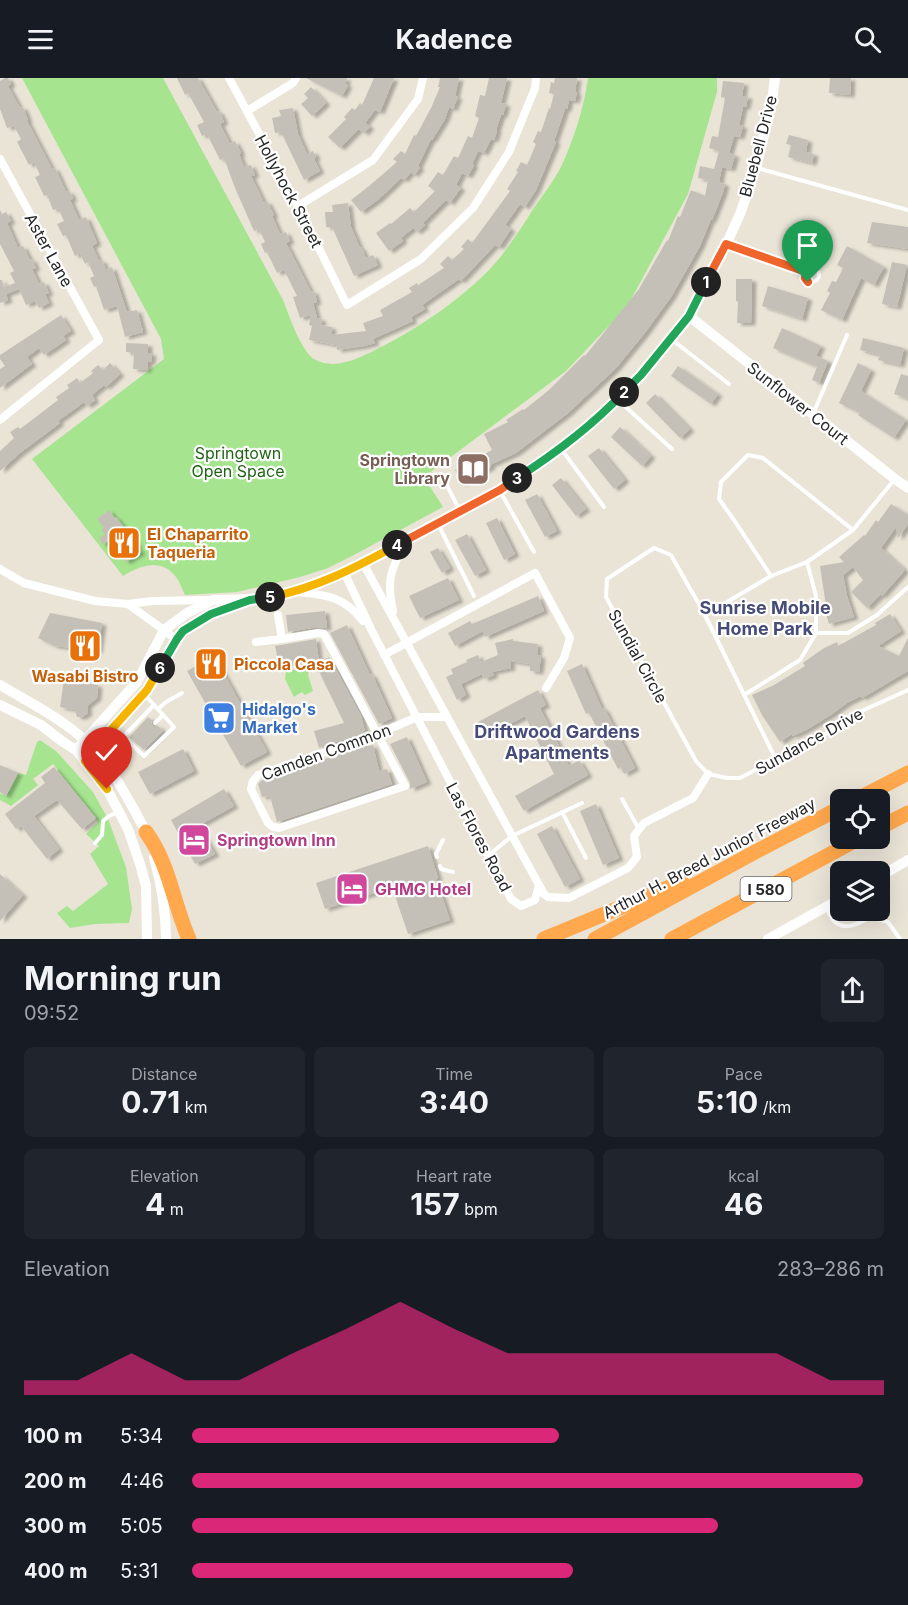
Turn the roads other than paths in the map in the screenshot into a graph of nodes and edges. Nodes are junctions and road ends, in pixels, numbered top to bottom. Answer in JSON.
{"nodes":[{"id":1,"x":229,"y":78,"type":"edge"},
{"id":2,"x":296,"y":78,"type":"edge"},
{"id":3,"x":423,"y":78,"type":"edge"},
{"id":4,"x":536,"y":78,"type":"edge"},
{"id":5,"x":775,"y":78,"type":"edge"},
{"id":6,"x":247,"y":111,"type":"junction"},
{"id":7,"x":0,"y":159,"type":"edge"},
{"id":8,"x":756,"y":168,"type":"junction"},
{"id":9,"x":298,"y":206,"type":"junction"},
{"id":10,"x":908,"y":210,"type":"edge"},
{"id":11,"x":726,"y":244,"type":"junction"},
{"id":12,"x":806,"y":272,"type":"dead end"},
{"id":13,"x":689,"y":316,"type":"junction"},
{"id":14,"x":847,"y":335,"type":"dead end"},
{"id":15,"x":671,"y":339,"type":"junction"},
{"id":16,"x":729,"y":384,"type":"dead end"},
{"id":17,"x":618,"y":399,"type":"junction"},
{"id":18,"x":813,"y":414,"type":"junction"},
{"id":19,"x":0,"y":420,"type":"edge"},
{"id":20,"x":561,"y":449,"type":"junction"},
{"id":21,"x":672,"y":449,"type":"dead end"},
{"id":22,"x":441,"y":474,"type":"dead end"},
{"id":23,"x":895,"y":479,"type":"junction"},
{"id":24,"x":908,"y":488,"type":"edge"},
{"id":25,"x":500,"y":490,"type":"junction"},
{"id":26,"x":604,"y":507,"type":"dead end"},
{"id":27,"x":460,"y":512,"type":"junction"},
{"id":28,"x":438,"y":524,"type":"junction"},
{"id":29,"x":853,"y":530,"type":"junction"},
{"id":30,"x":407,"y":540,"type":"junction"},
{"id":31,"x":534,"y":552,"type":"dead end"},
{"id":32,"x":807,"y":562,"type":"junction"},
{"id":33,"x":363,"y":563,"type":"junction"},
{"id":34,"x":0,"y":569,"type":"edge"},
{"id":35,"x":344,"y":572,"type":"junction"},
{"id":36,"x":771,"y":576,"type":"junction"},
{"id":37,"x":908,"y":587,"type":"edge"},
{"id":38,"x":294,"y":591,"type":"junction"},
{"id":39,"x":474,"y":596,"type":"dead end"},
{"id":40,"x":213,"y":600,"type":"junction"},
{"id":41,"x":250,"y":600,"type":"junction"},
{"id":42,"x":128,"y":604,"type":"junction"},
{"id":43,"x":278,"y":615,"type":"dead end"},
{"id":44,"x":705,"y":615,"type":"junction"},
{"id":45,"x":395,"y":622,"type":"junction"},
{"id":46,"x":164,"y":630,"type":"junction"},
{"id":47,"x":372,"y":631,"type":"junction"},
{"id":48,"x":816,"y":633,"type":"junction"},
{"id":49,"x":177,"y":639,"type":"junction"},
{"id":50,"x":282,"y":639,"type":"junction"},
{"id":51,"x":256,"y":642,"type":"dead end"},
{"id":52,"x":406,"y":643,"type":"junction"},
{"id":53,"x":384,"y":655,"type":"junction"},
{"id":54,"x":0,"y":686,"type":"edge"},
{"id":55,"x":546,"y":688,"type":"dead end"},
{"id":56,"x":908,"y":690,"type":"edge"},
{"id":57,"x":182,"y":693,"type":"dead end"},
{"id":58,"x":144,"y":694,"type":"junction"},
{"id":59,"x":744,"y":695,"type":"junction"},
{"id":60,"x":0,"y":705,"type":"edge"},
{"id":61,"x":156,"y":707,"type":"junction"},
{"id":62,"x":163,"y":715,"type":"junction"},
{"id":63,"x":417,"y":717,"type":"junction"},
{"id":64,"x":447,"y":717,"type":"junction"},
{"id":65,"x":155,"y":723,"type":"dead end"},
{"id":66,"x":114,"y":727,"type":"junction"},
{"id":67,"x":378,"y":734,"type":"junction"},
{"id":68,"x":123,"y":737,"type":"junction"},
{"id":69,"x":85,"y":741,"type":"junction"},
{"id":70,"x":76,"y":750,"type":"junction"},
{"id":71,"x":95,"y":751,"type":"junction"},
{"id":72,"x":776,"y":760,"type":"junction"},
{"id":73,"x":85,"y":761,"type":"junction"},
{"id":74,"x":908,"y":773,"type":"edge"},
{"id":75,"x":708,"y":774,"type":"junction"},
{"id":76,"x":877,"y":789,"type":"edge"},
{"id":77,"x":622,"y":799,"type":"dead end"},
{"id":78,"x":582,"y":802,"type":"dead end"},
{"id":79,"x":118,"y":811,"type":"junction"},
{"id":80,"x":562,"y":812,"type":"junction"},
{"id":81,"x":830,"y":813,"type":"edge"},
{"id":82,"x":908,"y":813,"type":"edge"},
{"id":83,"x":890,"y":822,"type":"edge"},
{"id":84,"x":639,"y":830,"type":"junction"},
{"id":85,"x":146,"y":832,"type":"junction"},
{"id":86,"x":512,"y":836,"type":"junction"},
{"id":87,"x":443,"y":840,"type":"dead end"},
{"id":88,"x":95,"y":843,"type":"dead end"},
{"id":89,"x":840,"y":849,"type":"edge"},
{"id":90,"x":757,"y":851,"type":"junction"},
{"id":91,"x":489,"y":856,"type":"junction"},
{"id":92,"x":437,"y":857,"type":"dead end"},
{"id":93,"x":586,"y":858,"type":"dead end"},
{"id":94,"x":908,"y":860,"type":"edge"},
{"id":95,"x":440,"y":866,"type":"dead end"},
{"id":96,"x":890,"y":871,"type":"edge"},
{"id":97,"x":453,"y":872,"type":"dead end"},
{"id":98,"x":539,"y":885,"type":"junction"},
{"id":99,"x":830,"y":904,"type":"edge"},
{"id":100,"x":826,"y":906,"type":"junction"},
{"id":101,"x":773,"y":938,"type":"edge"},
{"id":102,"x":147,"y":939,"type":"edge"},
{"id":103,"x":166,"y":939,"type":"edge"},
{"id":104,"x":189,"y":939,"type":"edge"},
{"id":105,"x":544,"y":939,"type":"edge"},
{"id":106,"x":595,"y":939,"type":"edge"},
{"id":107,"x":672,"y":939,"type":"edge"},
{"id":108,"x":900,"y":939,"type":"edge"}],
"edges":[{"from":1,"to":6,"type":"street","name":"Hollyhock Street"},
{"from":2,"to":6,"type":"street"},
{"from":3,"to":9,"type":"street"},
{"from":4,"to":9,"type":"street","name":"Hollyhock Street"},
{"from":5,"to":8,"type":"street","name":"Bluebell Drive"},
{"from":6,"to":9,"type":"street","name":"Hollyhock Street"},
{"from":7,"to":19,"type":"street","name":"Aster Lane"},
{"from":8,"to":10,"type":"lane"},
{"from":8,"to":11,"type":"street","name":"Bluebell Drive"},
{"from":11,"to":12,"type":"lane"},
{"from":11,"to":13,"type":"street","name":"Bluebell Drive"},
{"from":13,"to":15,"type":"street","name":"Bluebell Drive"},
{"from":13,"to":18,"type":"street","name":"Sunflower Court"},
{"from":14,"to":18,"type":"lane"},
{"from":15,"to":16,"type":"lane"},
{"from":15,"to":17,"type":"street","name":"Bluebell Drive"},
{"from":17,"to":20,"type":"street","name":"Bluebell Drive"},
{"from":17,"to":21,"type":"lane"},
{"from":18,"to":23,"type":"street","name":"Sunflower Court"},
{"from":20,"to":25,"type":"street","name":"Bluebell Drive"},
{"from":20,"to":26,"type":"lane"},
{"from":22,"to":27,"type":"lane"},
{"from":23,"to":24,"type":"street","name":"Sunflower Court"},
{"from":23,"to":29,"type":"lane"},
{"from":25,"to":27,"type":"street","name":"Bluebell Drive"},
{"from":25,"to":31,"type":"lane"},
{"from":27,"to":28,"type":"street","name":"Bluebell Drive"},
{"from":28,"to":30,"type":"street","name":"Bluebell Drive"},
{"from":28,"to":39,"type":"lane"},
{"from":29,"to":32,"type":"lane"},
{"from":29,"to":36,"type":"lane"},
{"from":30,"to":33,"type":"street","name":"Bluebell Drive"},
{"from":30,"to":45,"type":"street","name":"Las Flores Road"},
{"from":32,"to":36,"type":"lane"},
{"from":32,"to":48,"type":"lane"},
{"from":33,"to":35,"type":"street","name":"Bluebell Drive"},
{"from":33,"to":45,"type":"street","name":"Las Flores Road"},
{"from":34,"to":42,"type":"street"},
{"from":35,"to":38,"type":"street","name":"Bluebell Drive"},
{"from":35,"to":47,"type":"street","name":"Las Flores Road"},
{"from":36,"to":44,"type":"lane"},
{"from":37,"to":48,"type":"lane"},
{"from":38,"to":41,"type":"street","name":"Bluebell Drive"},
{"from":38,"to":47,"type":"street","name":"Las Flores Road"},
{"from":40,"to":41,"type":"street","name":"Bluebell Drive"},
{"from":40,"to":42,"type":"street"},
{"from":40,"to":46,"type":"street","name":"Bluebell Drive"},
{"from":41,"to":49,"type":"street","name":"Bluebell Drive"},
{"from":42,"to":46,"type":"street"},
{"from":43,"to":50,"type":"street"},
{"from":44,"to":59,"type":"lane","name":"Sundial Circle"},
{"from":44,"to":75,"type":"lane","name":"Sundial Circle"},
{"from":45,"to":52,"type":"street","name":"Las Flores Road"},
{"from":46,"to":49,"type":"street"},
{"from":46,"to":69,"type":"street","name":"Bluebell Drive"},
{"from":47,"to":53,"type":"street","name":"Las Flores Road"},
{"from":48,"to":59,"type":"lane"},
{"from":49,"to":58,"type":"street","name":"Bluebell Drive"},
{"from":50,"to":51,"type":"street"},
{"from":50,"to":67,"type":"street"},
{"from":52,"to":53,"type":"street"},
{"from":52,"to":55,"type":"street"},
{"from":52,"to":64,"type":"street","name":"Las Flores Road"},
{"from":53,"to":63,"type":"street","name":"Las Flores Road"},
{"from":54,"to":69,"type":"street"},
{"from":56,"to":72,"type":"lane","name":"Sundance Drive"},
{"from":57,"to":61,"type":"lane"},
{"from":58,"to":61,"type":"lane"},
{"from":58,"to":66,"type":"street","name":"Bluebell Drive"},
{"from":59,"to":72,"type":"lane","name":"Sundial Circle"},
{"from":60,"to":70,"type":"street"},
{"from":61,"to":62,"type":"lane"},
{"from":61,"to":68,"type":"lane"},
{"from":62,"to":65,"type":"lane"},
{"from":62,"to":68,"type":"lane"},
{"from":63,"to":64,"type":"street","name":"Camden Common"},
{"from":63,"to":67,"type":"street","name":"Camden Common"},
{"from":63,"to":91,"type":"street","name":"Las Flores Road"},
{"from":64,"to":86,"type":"street","name":"Las Flores Road"},
{"from":66,"to":68,"type":"lane"},
{"from":66,"to":71,"type":"street","name":"Bluebell Drive"},
{"from":67,"to":67,"type":"street","name":"Camden Common"},
{"from":69,"to":70,"type":"street","name":"Bluebell Drive"},
{"from":69,"to":71,"type":"street"},
{"from":70,"to":73,"type":"street"},
{"from":71,"to":73,"type":"street","name":"Bluebell Drive"},
{"from":71,"to":85,"type":"street"},
{"from":72,"to":75,"type":"lane","name":"Sundance Drive"},
{"from":73,"to":79,"type":"street"},
{"from":74,"to":76,"type":"highway"},
{"from":75,"to":84,"type":"street"},
{"from":77,"to":84,"type":"lane"},
{"from":78,"to":80,"type":"lane"},
{"from":79,"to":88,"type":"lane"},
{"from":79,"to":102,"type":"street"},
{"from":80,"to":86,"type":"lane"},
{"from":80,"to":93,"type":"lane"},
{"from":81,"to":90,"type":"highway","name":"Arthur H. Breed Junior Freeway","number":"I 580"},
{"from":82,"to":83,"type":"highway"},
{"from":84,"to":98,"type":"street"},
{"from":85,"to":103,"type":"street"},
{"from":85,"to":104,"type":"highway"},
{"from":86,"to":91,"type":"lane"},
{"from":86,"to":98,"type":"street","name":"Las Flores Road"},
{"from":87,"to":92,"type":"lane"},
{"from":89,"to":107,"type":"highway","number":"I 580"},
{"from":90,"to":105,"type":"highway"},
{"from":90,"to":106,"type":"highway","name":"Arthur H. Breed Junior Freeway","number":"I 580"},
{"from":91,"to":98,"type":"street","name":"Las Flores Road"},
{"from":94,"to":96,"type":"street"},
{"from":95,"to":97,"type":"lane"},
{"from":99,"to":100,"type":"street"},
{"from":100,"to":101,"type":"street"},
{"from":100,"to":108,"type":"lane"}]}
